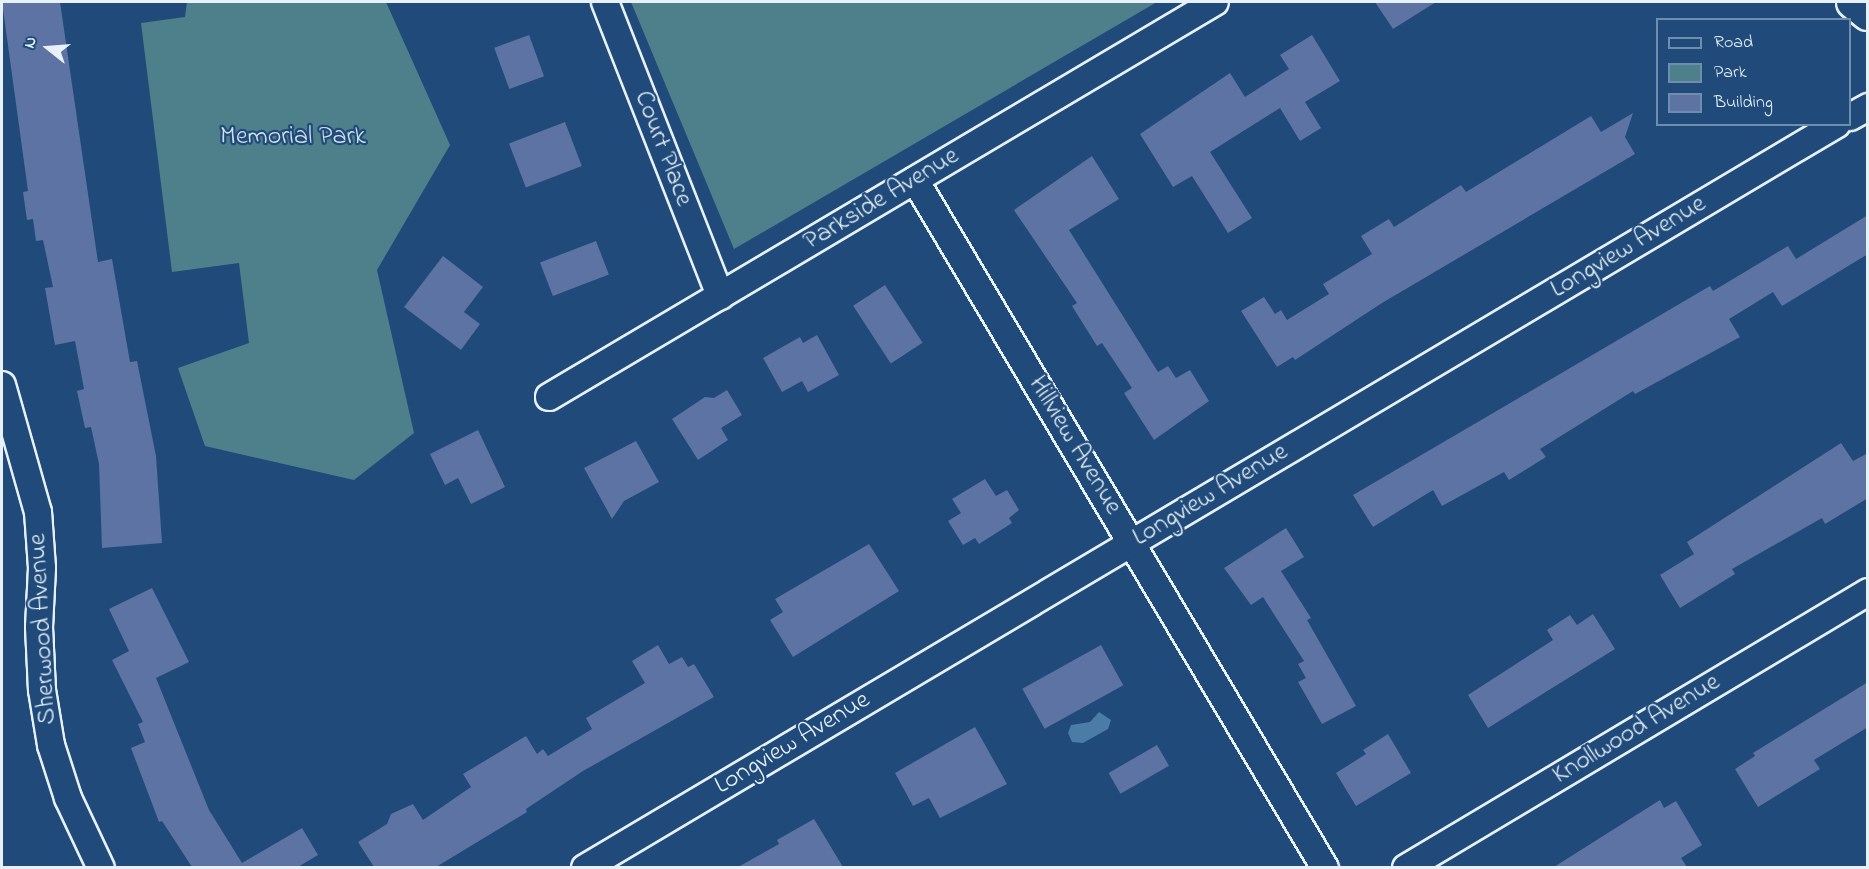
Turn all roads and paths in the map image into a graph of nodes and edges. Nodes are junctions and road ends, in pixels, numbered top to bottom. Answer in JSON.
{"nodes":[{"id":1,"x":605,"y":2,"type":"edge"},
{"id":2,"x":1215,"y":2,"type":"edge"},
{"id":3,"x":1853,"y":2,"type":"edge"},
{"id":4,"x":1868,"y":14,"type":"edge"},
{"id":5,"x":1868,"y":106,"type":"edge"},
{"id":6,"x":1851,"y":116,"type":"edge"},
{"id":7,"x":1834,"y":126,"type":"edge"},
{"id":8,"x":915,"y":180,"type":"junction"},
{"id":9,"x":720,"y":296,"type":"junction"},
{"id":10,"x":2,"y":385,"type":"edge"},
{"id":11,"x":549,"y":397,"type":"dead end"},
{"id":12,"x":1132,"y":543,"type":"junction"},
{"id":13,"x":1868,"y":592,"type":"edge"},
{"id":14,"x":101,"y":867,"type":"edge"},
{"id":15,"x":585,"y":867,"type":"edge"},
{"id":16,"x":1325,"y":867,"type":"edge"},
{"id":17,"x":1406,"y":867,"type":"edge"}],
"edges":[{"from":1,"to":9,"type":"street","name":"Court Place"},
{"from":2,"to":8,"type":"street","name":"Parkside Avenue"},
{"from":3,"to":4,"type":"street"},
{"from":5,"to":6,"type":"street"},
{"from":7,"to":12,"type":"street","name":"Longview Avenue"},
{"from":8,"to":9,"type":"street","name":"Parkside Avenue"},
{"from":8,"to":12,"type":"street","name":"Hillview Avenue"},
{"from":9,"to":11,"type":"street","name":"Parkside Avenue"},
{"from":10,"to":14,"type":"street","name":"Sherwood Avenue"},
{"from":12,"to":15,"type":"street","name":"Longview Avenue"},
{"from":12,"to":16,"type":"street","name":"Hillview Avenue"},
{"from":13,"to":17,"type":"street","name":"Knollwood Avenue"}]}
